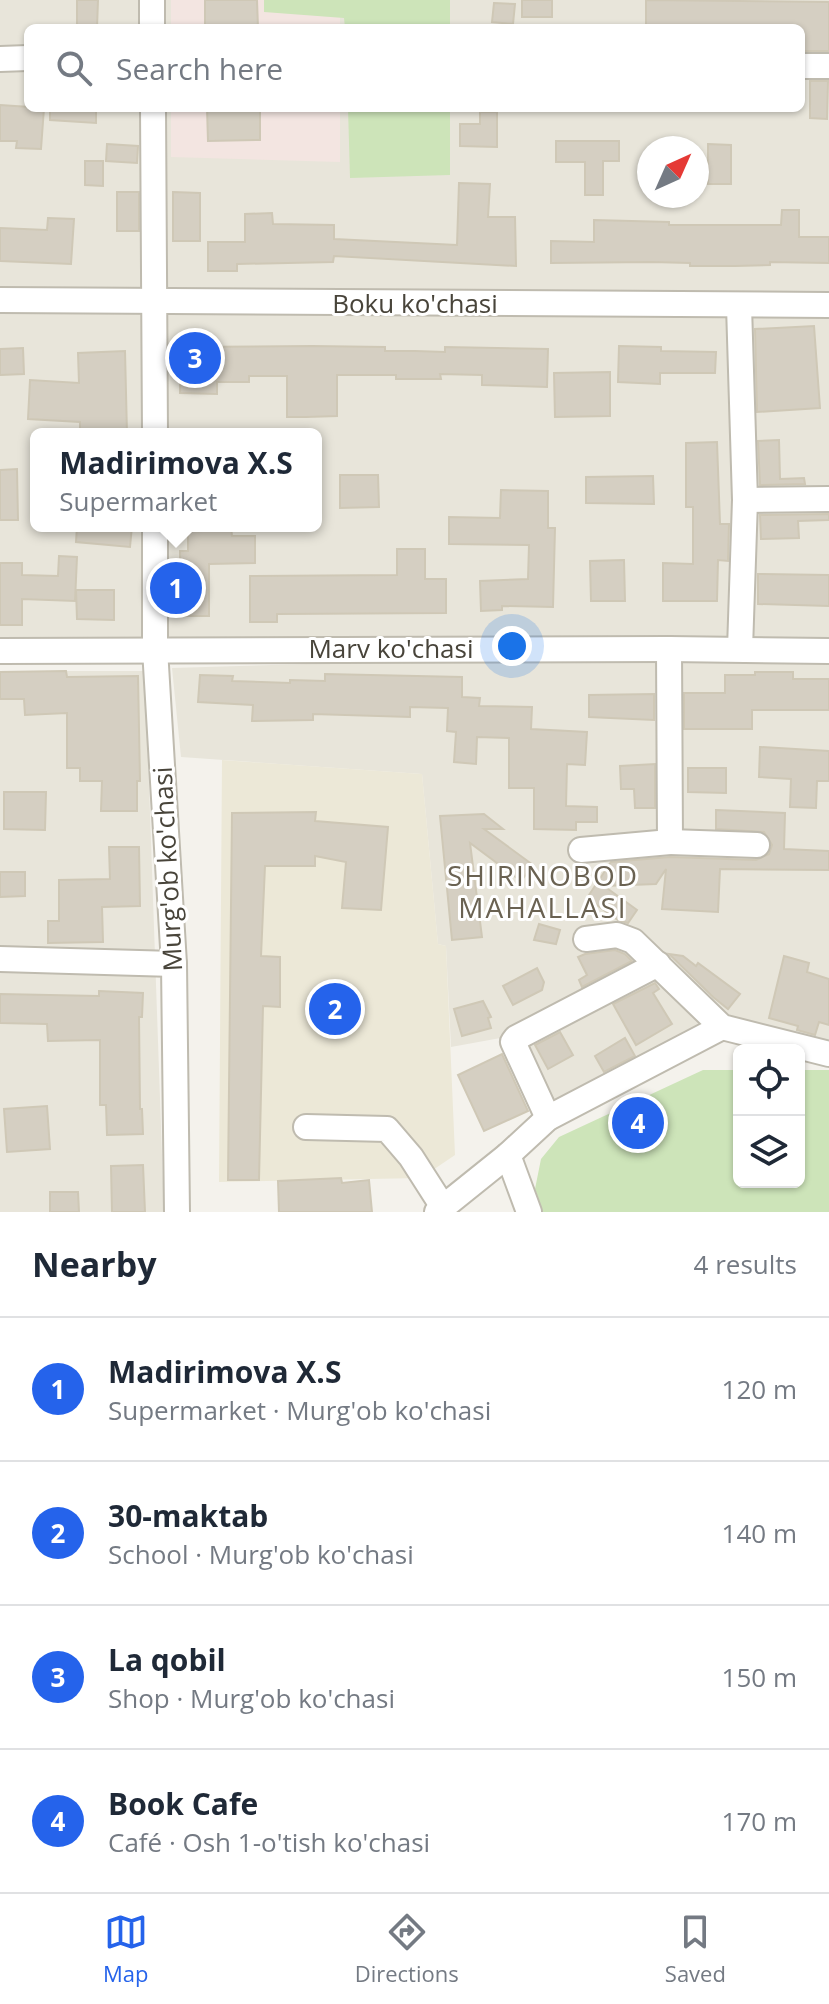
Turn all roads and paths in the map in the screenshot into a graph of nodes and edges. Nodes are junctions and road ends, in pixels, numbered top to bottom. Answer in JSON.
{"nodes":[{"id":1,"x":152,"y":0,"type":"edge"},
{"id":2,"x":152,"y":24,"type":"edge"},
{"id":3,"x":24,"y":58,"type":"edge"},
{"id":4,"x":0,"y":59,"type":"edge"},
{"id":5,"x":805,"y":66,"type":"edge"},
{"id":6,"x":829,"y":66,"type":"edge"},
{"id":7,"x":153,"y":112,"type":"edge"},
{"id":8,"x":0,"y":300,"type":"edge"},
{"id":9,"x":155,"y":302,"type":"junction"},
{"id":10,"x":829,"y":305,"type":"edge"},
{"id":11,"x":739,"y":306,"type":"junction"},
{"id":12,"x":155,"y":428,"type":"edge"},
{"id":13,"x":829,"y":499,"type":"edge"},
{"id":14,"x":745,"y":500,"type":"junction"},
{"id":15,"x":155,"y":532,"type":"edge"},
{"id":16,"x":155,"y":649,"type":"junction"},
{"id":17,"x":669,"y":649,"type":"junction"},
{"id":18,"x":740,"y":649,"type":"junction"},
{"id":19,"x":0,"y":651,"type":"edge"},
{"id":20,"x":829,"y":651,"type":"edge"},
{"id":21,"x":670,"y":842,"type":"junction"},
{"id":22,"x":757,"y":845,"type":"dead end"},
{"id":23,"x":581,"y":850,"type":"dead end"},
{"id":24,"x":586,"y":939,"type":"dead end"},
{"id":25,"x":0,"y":959,"type":"edge"},
{"id":26,"x":174,"y":964,"type":"junction"},
{"id":27,"x":658,"y":964,"type":"junction"},
{"id":28,"x":722,"y":1027,"type":"junction"},
{"id":29,"x":829,"y":1054,"type":"edge"},
{"id":30,"x":548,"y":1118,"type":"junction"},
{"id":31,"x":306,"y":1127,"type":"dead end"},
{"id":32,"x":508,"y":1155,"type":"junction"},
{"id":33,"x":450,"y":1206,"type":"edge"},
{"id":34,"x":177,"y":1212,"type":"edge"},
{"id":35,"x":529,"y":1212,"type":"edge"}],
"edges":[{"from":1,"to":2,"type":"street"},
{"from":3,"to":4,"type":"street"},
{"from":5,"to":6,"type":"street"},
{"from":7,"to":9,"type":"street"},
{"from":8,"to":9,"type":"street","name":"Boku ko'chasi"},
{"from":9,"to":11,"type":"street","name":"Boku ko'chasi"},
{"from":9,"to":12,"type":"street"},
{"from":10,"to":11,"type":"street","name":"Boku ko'chasi"},
{"from":11,"to":14,"type":"street"},
{"from":13,"to":14,"type":"street"},
{"from":14,"to":18,"type":"street"},
{"from":15,"to":16,"type":"street","name":"Murg'ob ko'chasi"},
{"from":16,"to":17,"type":"street","name":"Marv ko'chasi"},
{"from":16,"to":19,"type":"street","name":"Marv ko'chasi"},
{"from":16,"to":26,"type":"street","name":"Murg'ob ko'chasi"},
{"from":17,"to":18,"type":"street","name":"Marv ko'chasi"},
{"from":17,"to":21,"type":"street"},
{"from":18,"to":20,"type":"street","name":"Marv ko'chasi"},
{"from":21,"to":22,"type":"street"},
{"from":21,"to":23,"type":"street"},
{"from":24,"to":27,"type":"street"},
{"from":25,"to":26,"type":"street"},
{"from":26,"to":34,"type":"street","name":"Murg'ob ko'chasi"},
{"from":27,"to":28,"type":"street"},
{"from":27,"to":30,"type":"street"},
{"from":28,"to":29,"type":"street"},
{"from":28,"to":30,"type":"street"},
{"from":30,"to":32,"type":"street"},
{"from":31,"to":33,"type":"street"},
{"from":32,"to":33,"type":"street"},
{"from":32,"to":35,"type":"street"}]}
